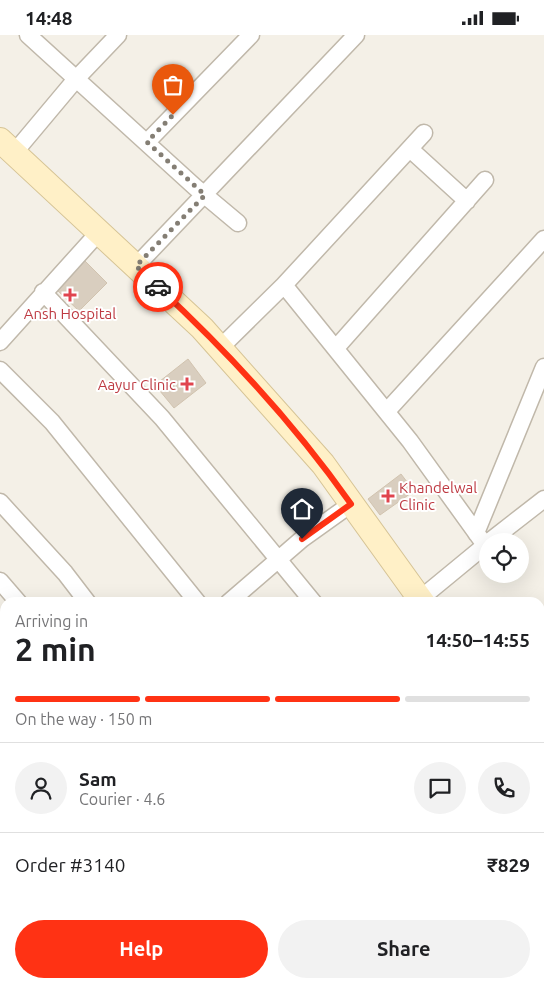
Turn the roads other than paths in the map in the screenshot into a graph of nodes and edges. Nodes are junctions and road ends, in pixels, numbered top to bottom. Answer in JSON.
{"nodes":[{"id":1,"x":28,"y":35,"type":"edge"},
{"id":2,"x":118,"y":35,"type":"edge"},
{"id":3,"x":251,"y":35,"type":"edge"},
{"id":4,"x":356,"y":35,"type":"edge"},
{"id":5,"x":76,"y":79,"type":"junction"},
{"id":6,"x":424,"y":133,"type":"dead end"},
{"id":7,"x":147,"y":142,"type":"junction"},
{"id":8,"x":7,"y":147,"type":"edge"},
{"id":9,"x":410,"y":149,"type":"junction"},
{"id":10,"x":485,"y":180,"type":"dead end"},
{"id":11,"x":205,"y":195,"type":"junction"},
{"id":12,"x":467,"y":201,"type":"junction"},
{"id":13,"x":238,"y":223,"type":"dead end"},
{"id":14,"x":99,"y":231,"type":"junction"},
{"id":15,"x":544,"y":239,"type":"edge"},
{"id":16,"x":136,"y":266,"type":"junction"},
{"id":17,"x":284,"y":285,"type":"junction"},
{"id":18,"x":43,"y":292,"type":"junction"},
{"id":19,"x":0,"y":342,"type":"edge"},
{"id":20,"x":220,"y":348,"type":"junction"},
{"id":21,"x":336,"y":349,"type":"junction"},
{"id":22,"x":544,"y":367,"type":"edge"},
{"id":23,"x":0,"y":371,"type":"edge"},
{"id":24,"x":387,"y":411,"type":"junction"},
{"id":25,"x":544,"y":499,"type":"edge"},
{"id":26,"x":0,"y":502,"type":"edge"},
{"id":27,"x":351,"y":504,"type":"junction"},
{"id":28,"x":479,"y":533,"type":"edge"},
{"id":29,"x":488,"y":533,"type":"edge"},
{"id":30,"x":496,"y":533,"type":"edge"},
{"id":31,"x":479,"y":547,"type":"edge"},
{"id":32,"x":278,"y":559,"type":"junction"},
{"id":33,"x":0,"y":581,"type":"edge"},
{"id":34,"x":14,"y":597,"type":"edge"},
{"id":35,"x":83,"y":597,"type":"edge"},
{"id":36,"x":193,"y":597,"type":"edge"},
{"id":37,"x":235,"y":597,"type":"edge"},
{"id":38,"x":309,"y":597,"type":"edge"},
{"id":39,"x":419,"y":597,"type":"edge"},
{"id":40,"x":426,"y":597,"type":"edge"}],
"edges":[{"from":1,"to":5,"type":"street"},
{"from":2,"to":5,"type":"street"},
{"from":3,"to":7,"type":"street"},
{"from":4,"to":11,"type":"street"},
{"from":5,"to":7,"type":"street"},
{"from":5,"to":8,"type":"street"},
{"from":6,"to":9,"type":"street"},
{"from":7,"to":11,"type":"street"},
{"from":8,"to":14,"type":"street"},
{"from":9,"to":12,"type":"street"},
{"from":9,"to":17,"type":"street"},
{"from":10,"to":12,"type":"street"},
{"from":11,"to":13,"type":"street"},
{"from":11,"to":16,"type":"street"},
{"from":12,"to":21,"type":"street"},
{"from":14,"to":16,"type":"street"},
{"from":14,"to":18,"type":"street"},
{"from":15,"to":24,"type":"street"},
{"from":16,"to":20,"type":"street"},
{"from":17,"to":20,"type":"street"},
{"from":17,"to":21,"type":"street"},
{"from":18,"to":19,"type":"street"},
{"from":18,"to":32,"type":"street"},
{"from":20,"to":27,"type":"street"},
{"from":21,"to":24,"type":"street"},
{"from":22,"to":29,"type":"street"},
{"from":23,"to":36,"type":"street"},
{"from":24,"to":28,"type":"street"},
{"from":25,"to":30,"type":"street"},
{"from":26,"to":35,"type":"street"},
{"from":27,"to":32,"type":"street"},
{"from":27,"to":39,"type":"street"},
{"from":31,"to":40,"type":"street"},
{"from":32,"to":37,"type":"street"},
{"from":32,"to":38,"type":"street"},
{"from":33,"to":34,"type":"street"}]}
